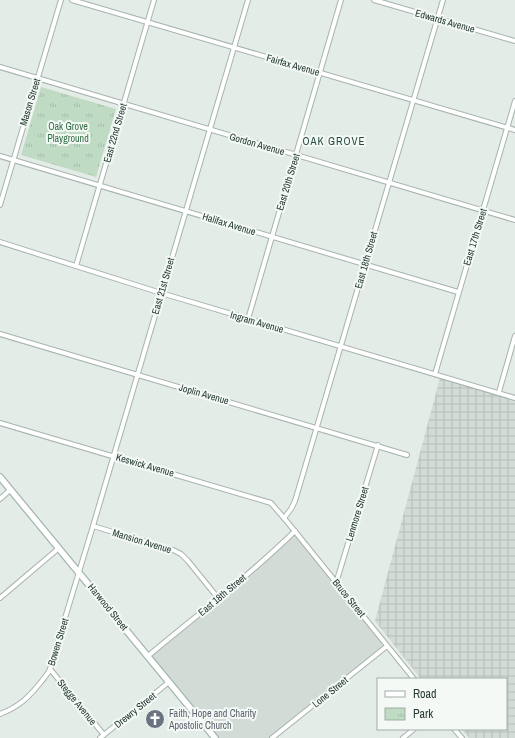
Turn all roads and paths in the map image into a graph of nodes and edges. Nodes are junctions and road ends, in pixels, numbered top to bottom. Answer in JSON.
{"nodes":[{"id":1,"x":61,"y":0,"type":"edge"},
{"id":2,"x":72,"y":0,"type":"edge"},
{"id":3,"x":154,"y":0,"type":"edge"},
{"id":4,"x":248,"y":0,"type":"edge"},
{"id":5,"x":342,"y":0,"type":"edge"},
{"id":6,"x":374,"y":0,"type":"edge"},
{"id":7,"x":443,"y":0,"type":"edge"},
{"id":8,"x":438,"y":19,"type":"junction"},
{"id":9,"x":148,"y":22,"type":"junction"},
{"id":10,"x":515,"y":42,"type":"edge"},
{"id":11,"x":234,"y":48,"type":"junction"},
{"id":12,"x":0,"y":67,"type":"edge"},
{"id":13,"x":320,"y":73,"type":"junction"},
{"id":14,"x":38,"y":78,"type":"junction"},
{"id":15,"x":414,"y":100,"type":"junction"},
{"id":16,"x":515,"y":101,"type":"edge"},
{"id":17,"x":123,"y":104,"type":"junction"},
{"id":18,"x":507,"y":128,"type":"junction"},
{"id":19,"x":210,"y":129,"type":"junction"},
{"id":20,"x":515,"y":130,"type":"edge"},
{"id":21,"x":296,"y":155,"type":"junction"},
{"id":22,"x":0,"y":156,"type":"edge"},
{"id":23,"x":13,"y":160,"type":"junction"},
{"id":24,"x":389,"y":183,"type":"junction"},
{"id":25,"x":99,"y":186,"type":"junction"},
{"id":26,"x":0,"y":205,"type":"edge"},
{"id":27,"x":483,"y":210,"type":"junction"},
{"id":28,"x":186,"y":211,"type":"junction"},
{"id":29,"x":515,"y":220,"type":"edge"},
{"id":30,"x":272,"y":237,"type":"junction"},
{"id":31,"x":0,"y":242,"type":"edge"},
{"id":32,"x":365,"y":265,"type":"junction"},
{"id":33,"x":76,"y":266,"type":"junction"},
{"id":34,"x":458,"y":292,"type":"junction"},
{"id":35,"x":161,"y":293,"type":"junction"},
{"id":36,"x":248,"y":319,"type":"junction"},
{"id":37,"x":0,"y":334,"type":"edge"},
{"id":38,"x":515,"y":336,"type":"edge"},
{"id":39,"x":341,"y":346,"type":"junction"},
{"id":40,"x":435,"y":374,"type":"junction"},
{"id":41,"x":137,"y":375,"type":"junction"},
{"id":42,"x":499,"y":392,"type":"junction"},
{"id":43,"x":515,"y":398,"type":"edge"},
{"id":44,"x":0,"y":423,"type":"edge"},
{"id":45,"x":317,"y":428,"type":"junction"},
{"id":46,"x":378,"y":445,"type":"junction"},
{"id":47,"x":407,"y":455,"type":"dead end"},
{"id":48,"x":113,"y":456,"type":"junction"},
{"id":49,"x":0,"y":477,"type":"edge"},
{"id":50,"x":10,"y":490,"type":"junction"},
{"id":51,"x":0,"y":498,"type":"edge"},
{"id":52,"x":284,"y":518,"type":"junction"},
{"id":53,"x":93,"y":526,"type":"junction"},
{"id":54,"x":294,"y":531,"type":"junction"},
{"id":55,"x":59,"y":548,"type":"junction"},
{"id":56,"x":79,"y":572,"type":"junction"},
{"id":57,"x":336,"y":583,"type":"junction"},
{"id":58,"x":0,"y":598,"type":"edge"},
{"id":59,"x":218,"y":598,"type":"junction"},
{"id":60,"x":387,"y":646,"type":"junction"},
{"id":61,"x":148,"y":656,"type":"junction"},
{"id":62,"x":50,"y":669,"type":"junction"},
{"id":63,"x":413,"y":678,"type":"edge"},
{"id":64,"x":169,"y":682,"type":"junction"},
{"id":65,"x":0,"y":714,"type":"edge"},
{"id":66,"x":413,"y":730,"type":"edge"},
{"id":67,"x":455,"y":730,"type":"edge"},
{"id":68,"x":102,"y":736,"type":"edge"},
{"id":69,"x":214,"y":738,"type":"edge"},
{"id":70,"x":272,"y":738,"type":"edge"},
{"id":71,"x":403,"y":738,"type":"edge"},
{"id":72,"x":462,"y":738,"type":"edge"}],
"edges":[{"from":1,"to":14,"type":"street","name":"Mason Street"},
{"from":2,"to":9,"type":"street","name":"Fairfax Avenue"},
{"from":3,"to":9,"type":"street","name":"East 22nd Street"},
{"from":4,"to":11,"type":"street","name":"East 21st Street"},
{"from":5,"to":13,"type":"street","name":"East 20th Street"},
{"from":6,"to":8,"type":"street","name":"Edwards Avenue"},
{"from":7,"to":8,"type":"street","name":"East 18th Street"},
{"from":8,"to":10,"type":"street","name":"Edwards Avenue"},
{"from":8,"to":15,"type":"street","name":"East 18th Street"},
{"from":9,"to":11,"type":"street","name":"Fairfax Avenue"},
{"from":9,"to":17,"type":"street","name":"East 22nd Street"},
{"from":11,"to":13,"type":"street","name":"Fairfax Avenue"},
{"from":11,"to":19,"type":"street","name":"East 21st Street"},
{"from":12,"to":14,"type":"street","name":"Gordon Avenue"},
{"from":13,"to":15,"type":"street","name":"Fairfax Avenue"},
{"from":13,"to":21,"type":"street","name":"East 20th Street"},
{"from":14,"to":17,"type":"street","name":"Gordon Avenue"},
{"from":14,"to":23,"type":"street","name":"Mason Street"},
{"from":15,"to":18,"type":"street","name":"Fairfax Avenue"},
{"from":15,"to":24,"type":"street","name":"East 18th Street"},
{"from":16,"to":18,"type":"street","name":"East 17th Street"},
{"from":17,"to":19,"type":"street","name":"Gordon Avenue"},
{"from":17,"to":25,"type":"street","name":"East 22nd Street"},
{"from":18,"to":20,"type":"street","name":"Fairfax Avenue"},
{"from":18,"to":27,"type":"street","name":"East 17th Street"},
{"from":19,"to":21,"type":"street","name":"Gordon Avenue"},
{"from":19,"to":28,"type":"street","name":"East 21st Street"},
{"from":21,"to":24,"type":"street","name":"Gordon Avenue"},
{"from":21,"to":30,"type":"street","name":"East 20th Street"},
{"from":22,"to":23,"type":"street","name":"Halifax Avenue"},
{"from":23,"to":25,"type":"street","name":"Halifax Avenue"},
{"from":23,"to":26,"type":"street","name":"Mason Street"},
{"from":24,"to":27,"type":"street","name":"Gordon Avenue"},
{"from":24,"to":32,"type":"street","name":"East 18th Street"},
{"from":25,"to":28,"type":"street","name":"Halifax Avenue"},
{"from":25,"to":33,"type":"street","name":"East 22nd Street"},
{"from":27,"to":29,"type":"street","name":"Gordon Avenue"},
{"from":27,"to":34,"type":"street","name":"East 17th Street"},
{"from":28,"to":30,"type":"street","name":"Halifax Avenue"},
{"from":28,"to":35,"type":"street","name":"East 21st Street"},
{"from":30,"to":32,"type":"street","name":"Halifax Avenue"},
{"from":30,"to":36,"type":"street","name":"East 20th Street"},
{"from":31,"to":33,"type":"street","name":"Ingram Avenue"},
{"from":32,"to":34,"type":"street","name":"Halifax Avenue"},
{"from":32,"to":39,"type":"street","name":"East 18th Street"},
{"from":33,"to":35,"type":"street","name":"Ingram Avenue"},
{"from":34,"to":40,"type":"street","name":"East 17th Street"},
{"from":35,"to":36,"type":"street","name":"Ingram Avenue"},
{"from":35,"to":41,"type":"street","name":"East 21st Street"},
{"from":36,"to":39,"type":"street","name":"Ingram Avenue"},
{"from":37,"to":41,"type":"street","name":"Joplin Avenue"},
{"from":38,"to":42,"type":"street"},
{"from":39,"to":40,"type":"street","name":"Ingram Avenue"},
{"from":39,"to":45,"type":"street","name":"East 18th Street"},
{"from":40,"to":42,"type":"street","name":"Ingram Avenue"},
{"from":41,"to":45,"type":"street","name":"Joplin Avenue"},
{"from":41,"to":48,"type":"street","name":"East 21st Street"},
{"from":42,"to":43,"type":"street","name":"Ingram Avenue"},
{"from":44,"to":48,"type":"street","name":"Keswick Avenue"},
{"from":45,"to":46,"type":"street","name":"Joplin Avenue"},
{"from":45,"to":52,"type":"street","name":"East 18th Street"},
{"from":46,"to":47,"type":"street","name":"Joplin Avenue"},
{"from":46,"to":57,"type":"street","name":"Lenmore Street"},
{"from":48,"to":52,"type":"street","name":"Keswick Avenue"},
{"from":48,"to":53,"type":"street","name":"East 21st Street"},
{"from":49,"to":50,"type":"street","name":"Harwood Street"},
{"from":50,"to":51,"type":"street"},
{"from":50,"to":55,"type":"street","name":"Harwood Street"},
{"from":52,"to":54,"type":"street","name":"Bruce Street"},
{"from":53,"to":56,"type":"street","name":"East 21st Street"},
{"from":53,"to":59,"type":"street","name":"Mansion Avenue"},
{"from":54,"to":57,"type":"street","name":"Bruce Street"},
{"from":54,"to":59,"type":"street","name":"East 18th Street"},
{"from":55,"to":56,"type":"street","name":"Harwood Street"},
{"from":55,"to":58,"type":"street"},
{"from":56,"to":61,"type":"street","name":"Harwood Street"},
{"from":56,"to":62,"type":"street","name":"Bowen Street"},
{"from":57,"to":60,"type":"street","name":"Bruce Street"},
{"from":59,"to":61,"type":"street","name":"East 18th Street"},
{"from":60,"to":63,"type":"street","name":"Bruce Street"},
{"from":60,"to":70,"type":"street","name":"Lone Street"},
{"from":61,"to":64,"type":"street","name":"Harwood Street"},
{"from":62,"to":65,"type":"street","name":"Bowen Street"},
{"from":62,"to":68,"type":"street","name":"Stegge Avenue"},
{"from":64,"to":68,"type":"street","name":"Drewry Street"},
{"from":64,"to":69,"type":"street","name":"Harwood Street"},
{"from":66,"to":71,"type":"street"},
{"from":67,"to":72,"type":"street"}]}
